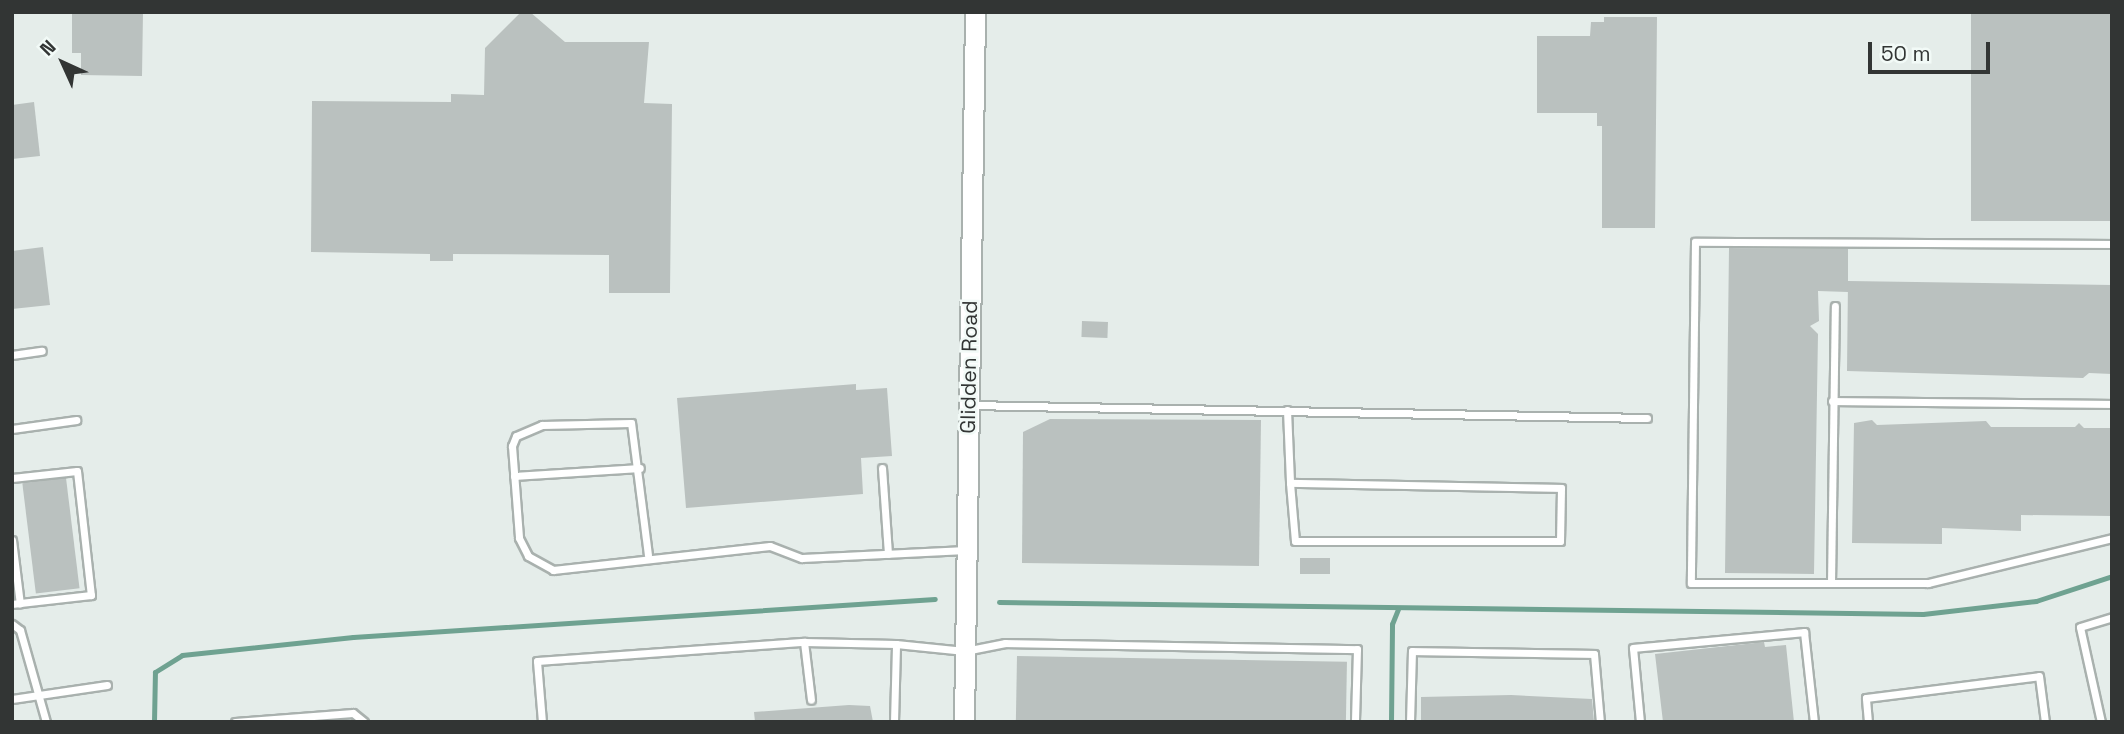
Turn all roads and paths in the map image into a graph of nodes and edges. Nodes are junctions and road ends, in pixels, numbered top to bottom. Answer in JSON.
{"nodes":[{"id":1,"x":975,"y":12,"type":"edge"},
{"id":2,"x":2112,"y":243,"type":"edge"},
{"id":3,"x":1835,"y":306,"type":"dead end"},
{"id":4,"x":43,"y":351,"type":"dead end"},
{"id":5,"x":12,"y":355,"type":"edge"},
{"id":6,"x":1832,"y":401,"type":"junction"},
{"id":7,"x":2112,"y":404,"type":"edge"},
{"id":8,"x":968,"y":405,"type":"junction"},
{"id":9,"x":1287,"y":410,"type":"junction"},
{"id":10,"x":1647,"y":418,"type":"dead end"},
{"id":11,"x":76,"y":420,"type":"dead end"},
{"id":12,"x":12,"y":429,"type":"edge"},
{"id":13,"x":640,"y":468,"type":"junction"},
{"id":14,"x":882,"y":468,"type":"dead end"},
{"id":15,"x":514,"y":476,"type":"junction"},
{"id":16,"x":12,"y":478,"type":"edge"},
{"id":17,"x":1290,"y":483,"type":"junction"},
{"id":18,"x":2112,"y":538,"type":"edge"},
{"id":19,"x":12,"y":540,"type":"edge"},
{"id":20,"x":966,"y":550,"type":"junction"},
{"id":21,"x":888,"y":554,"type":"junction"},
{"id":22,"x":648,"y":555,"type":"junction"},
{"id":23,"x":1831,"y":583,"type":"junction"},
{"id":24,"x":16,"y":604,"type":"edge"},
{"id":25,"x":2112,"y":617,"type":"edge"},
{"id":26,"x":12,"y":624,"type":"edge"},
{"id":27,"x":804,"y":642,"type":"junction"},
{"id":28,"x":896,"y":645,"type":"junction"},
{"id":29,"x":965,"y":651,"type":"junction"},
{"id":30,"x":107,"y":685,"type":"dead end"},
{"id":31,"x":39,"y":696,"type":"junction"},
{"id":32,"x":12,"y":699,"type":"edge"},
{"id":33,"x":811,"y":700,"type":"dead end"},
{"id":34,"x":46,"y":722,"type":"edge"},
{"id":35,"x":235,"y":722,"type":"edge"},
{"id":36,"x":365,"y":722,"type":"edge"},
{"id":37,"x":542,"y":722,"type":"edge"},
{"id":38,"x":894,"y":722,"type":"edge"},
{"id":39,"x":964,"y":722,"type":"edge"},
{"id":40,"x":1355,"y":722,"type":"edge"},
{"id":41,"x":1410,"y":722,"type":"edge"},
{"id":42,"x":1600,"y":722,"type":"edge"},
{"id":43,"x":1640,"y":722,"type":"edge"},
{"id":44,"x":1814,"y":722,"type":"edge"},
{"id":45,"x":1868,"y":722,"type":"edge"},
{"id":46,"x":2045,"y":722,"type":"edge"},
{"id":47,"x":2101,"y":722,"type":"edge"}],
"edges":[{"from":1,"to":8,"type":"street","name":"Glidden Road"},
{"from":2,"to":23,"type":"lane"},
{"from":3,"to":6,"type":"lane"},
{"from":4,"to":5,"type":"lane"},
{"from":6,"to":7,"type":"lane"},
{"from":6,"to":23,"type":"lane"},
{"from":8,"to":9,"type":"lane"},
{"from":8,"to":20,"type":"street","name":"Glidden Road"},
{"from":9,"to":10,"type":"lane"},
{"from":9,"to":17,"type":"lane"},
{"from":11,"to":12,"type":"lane"},
{"from":13,"to":15,"type":"lane"},
{"from":13,"to":15,"type":"lane"},
{"from":13,"to":22,"type":"lane"},
{"from":14,"to":21,"type":"lane"},
{"from":15,"to":22,"type":"lane"},
{"from":16,"to":24,"type":"lane"},
{"from":17,"to":17,"type":"lane"},
{"from":18,"to":23,"type":"lane"},
{"from":19,"to":24,"type":"lane"},
{"from":20,"to":21,"type":"lane"},
{"from":20,"to":29,"type":"street","name":"Glidden Road"},
{"from":21,"to":22,"type":"lane"},
{"from":25,"to":47,"type":"lane"},
{"from":26,"to":31,"type":"lane"},
{"from":27,"to":28,"type":"lane"},
{"from":27,"to":33,"type":"lane"},
{"from":27,"to":37,"type":"lane"},
{"from":28,"to":29,"type":"lane"},
{"from":28,"to":38,"type":"lane"},
{"from":29,"to":39,"type":"street","name":"Glidden Road"},
{"from":29,"to":40,"type":"lane"},
{"from":30,"to":31,"type":"lane"},
{"from":31,"to":32,"type":"lane"},
{"from":31,"to":34,"type":"lane"},
{"from":35,"to":36,"type":"lane"},
{"from":41,"to":42,"type":"lane"},
{"from":43,"to":44,"type":"lane"},
{"from":45,"to":46,"type":"lane"}]}
